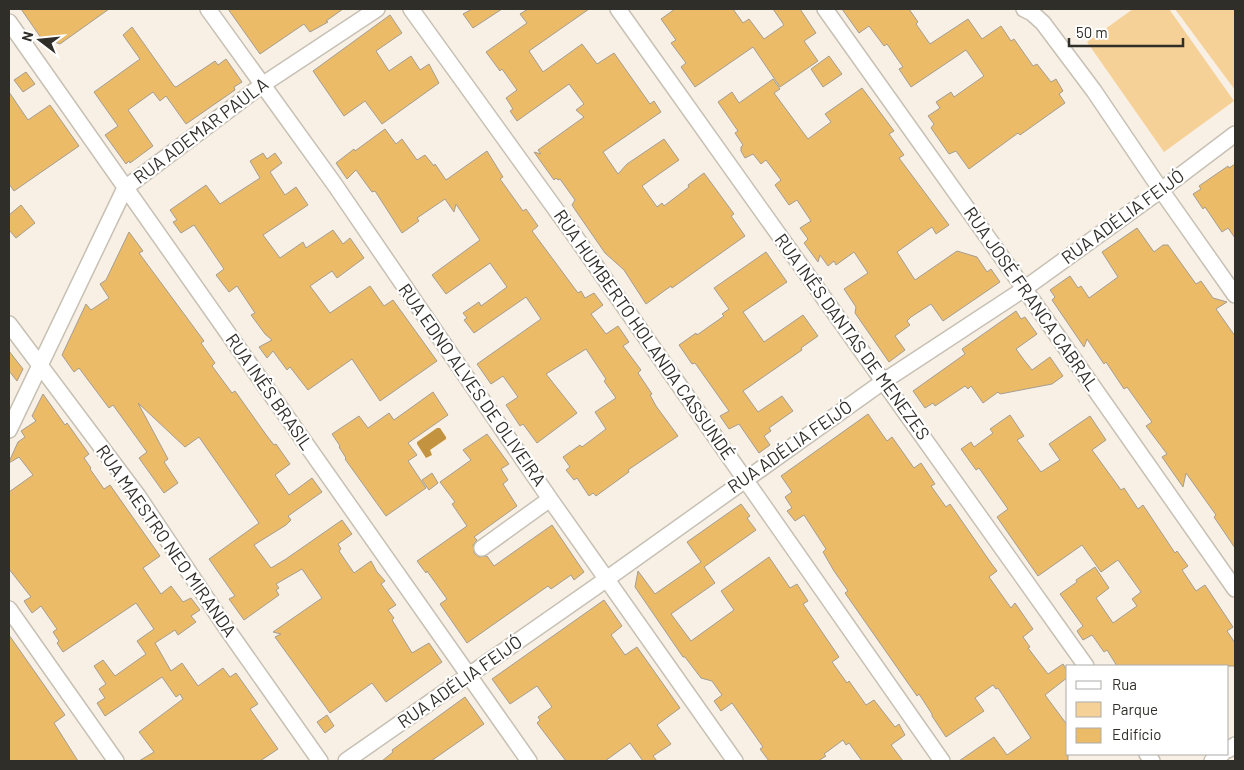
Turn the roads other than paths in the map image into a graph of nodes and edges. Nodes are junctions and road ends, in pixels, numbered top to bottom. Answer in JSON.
{"nodes":[{"id":1,"x":208,"y":9,"type":"edge"},
{"id":2,"x":376,"y":9,"type":"edge"},
{"id":3,"x":411,"y":9,"type":"edge"},
{"id":4,"x":618,"y":9,"type":"edge"},
{"id":5,"x":825,"y":9,"type":"edge"},
{"id":6,"x":1024,"y":9,"type":"edge"},
{"id":7,"x":9,"y":22,"type":"edge"},
{"id":8,"x":262,"y":85,"type":"junction"},
{"id":9,"x":1235,"y":134,"type":"edge"},
{"id":10,"x":126,"y":188,"type":"junction"},
{"id":11,"x":1161,"y":190,"type":"junction"},
{"id":12,"x":1024,"y":289,"type":"junction"},
{"id":13,"x":1235,"y":294,"type":"edge"},
{"id":14,"x":9,"y":324,"type":"edge"},
{"id":15,"x":39,"y":364,"type":"junction"},
{"id":16,"x":884,"y":381,"type":"junction"},
{"id":17,"x":9,"y":430,"type":"edge"},
{"id":18,"x":745,"y":480,"type":"junction"},
{"id":19,"x":550,"y":499,"type":"junction"},
{"id":20,"x":482,"y":548,"type":"dead end"},
{"id":21,"x":607,"y":579,"type":"junction"},
{"id":22,"x":1235,"y":590,"type":"edge"},
{"id":23,"x":9,"y":609,"type":"edge"},
{"id":24,"x":1085,"y":665,"type":"edge"},
{"id":25,"x":469,"y":676,"type":"junction"},
{"id":26,"x":116,"y":761,"type":"edge"},
{"id":27,"x":320,"y":761,"type":"edge"},
{"id":28,"x":346,"y":761,"type":"edge"},
{"id":29,"x":529,"y":761,"type":"edge"},
{"id":30,"x":735,"y":761,"type":"edge"},
{"id":31,"x":942,"y":761,"type":"edge"}],
"edges":[{"from":1,"to":8,"type":"street","name":"RUA EDNO ALVES DE OLIVEIRA"},
{"from":2,"to":8,"type":"street","name":"RUA ADEMAR PAULA"},
{"from":3,"to":18,"type":"street","name":"RUA HUMBERTO HOLANDA CASSUNDÉ"},
{"from":4,"to":16,"type":"street","name":"RUA INÊS DANTAS DE MENEZES"},
{"from":5,"to":12,"type":"street","name":"RUA JOSÉ FRANCA CABRAL"},
{"from":6,"to":11,"type":"street"},
{"from":7,"to":10,"type":"street","name":"RUA INÊS BRASIL"},
{"from":8,"to":10,"type":"street","name":"RUA ADEMAR PAULA"},
{"from":8,"to":19,"type":"street","name":"RUA EDNO ALVES DE OLIVEIRA"},
{"from":9,"to":11,"type":"street","name":"RUA ADÉLIA FEIJÓ"},
{"from":10,"to":15,"type":"street","name":"RUA ADEMAR PAULA"},
{"from":10,"to":25,"type":"street","name":"RUA INÊS BRASIL"},
{"from":11,"to":12,"type":"street","name":"RUA ADÉLIA FEIJÓ"},
{"from":11,"to":13,"type":"street"},
{"from":12,"to":16,"type":"street","name":"RUA ADÉLIA FEIJÓ"},
{"from":12,"to":22,"type":"street","name":"RUA JOSÉ FRANCA CABRAL"},
{"from":14,"to":15,"type":"street","name":"RUA MAESTRO NEO MIRANDA"},
{"from":15,"to":17,"type":"street","name":"RUA ADEMAR PAULA"},
{"from":15,"to":27,"type":"street","name":"RUA MAESTRO NEO MIRANDA"},
{"from":16,"to":18,"type":"street","name":"RUA ADÉLIA FEIJÓ"},
{"from":16,"to":24,"type":"street","name":"RUA INÊS DANTAS DE MENEZES"},
{"from":18,"to":21,"type":"street","name":"RUA ADÉLIA FEIJÓ"},
{"from":18,"to":31,"type":"street","name":"RUA HUMBERTO HOLANDA CASSUNDÉ"},
{"from":19,"to":20,"type":"street"},
{"from":19,"to":21,"type":"street","name":"RUA EDNO ALVES DE OLIVEIRA"},
{"from":21,"to":25,"type":"street","name":"RUA ADÉLIA FEIJÓ"},
{"from":21,"to":30,"type":"street","name":"RUA EDNO ALVES DE OLIVEIRA"},
{"from":23,"to":26,"type":"street"},
{"from":25,"to":28,"type":"street","name":"RUA ADÉLIA FEIJÓ"},
{"from":25,"to":29,"type":"street","name":"RUA INÊS BRASIL"}]}
